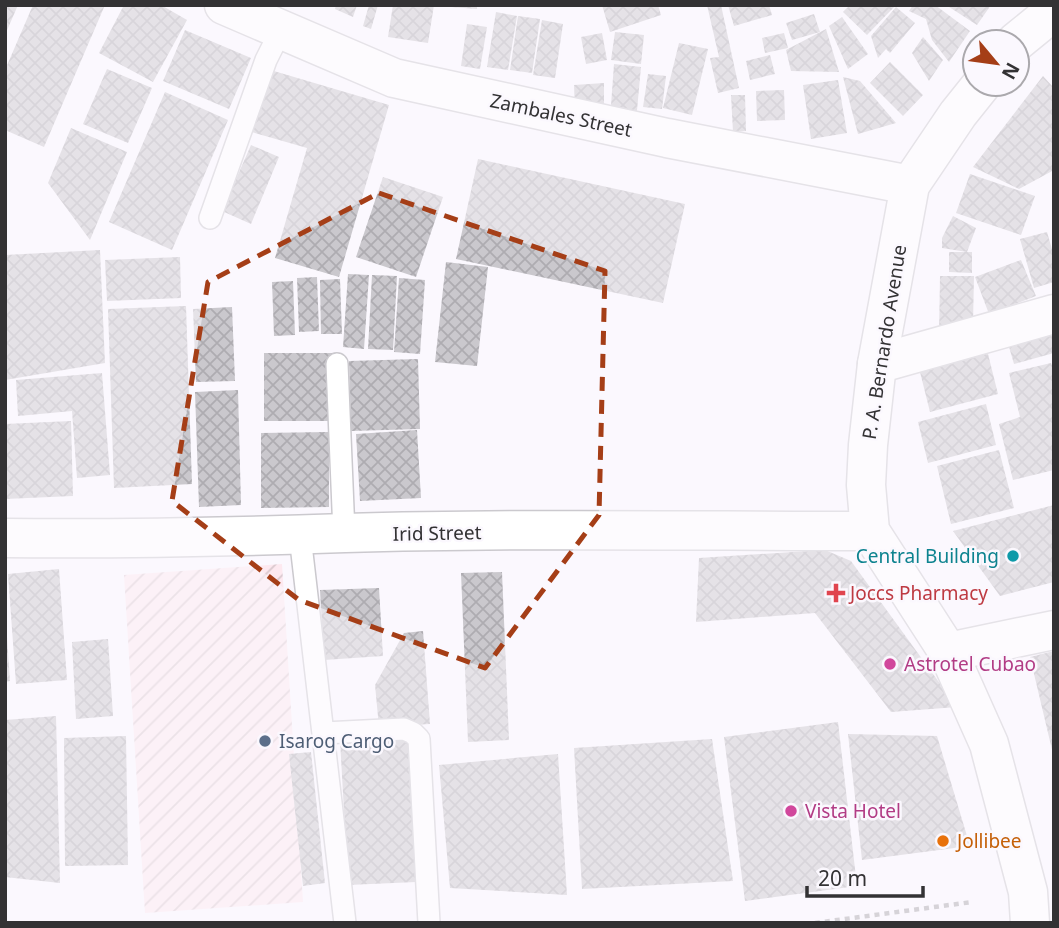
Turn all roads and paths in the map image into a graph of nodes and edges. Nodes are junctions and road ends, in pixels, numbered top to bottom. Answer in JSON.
{"nodes":[{"id":1,"x":224,"y":5,"type":"edge"},
{"id":2,"x":1054,"y":11,"type":"edge"},
{"id":3,"x":281,"y":30,"type":"junction"},
{"id":4,"x":1031,"y":30,"type":"edge"},
{"id":5,"x":971,"y":98,"type":"edge"},
{"id":6,"x":910,"y":185,"type":"junction"},
{"id":7,"x":210,"y":218,"type":"dead end"},
{"id":8,"x":1054,"y":314,"type":"edge"},
{"id":9,"x":337,"y":364,"type":"dead end"},
{"id":10,"x":877,"y":364,"type":"junction"},
{"id":11,"x":870,"y":531,"type":"junction"},
{"id":12,"x":344,"y":533,"type":"junction"},
{"id":13,"x":300,"y":536,"type":"junction"},
{"id":14,"x":5,"y":538,"type":"edge"},
{"id":15,"x":1054,"y":629,"type":"edge"},
{"id":16,"x":948,"y":652,"type":"junction"},
{"id":17,"x":324,"y":733,"type":"junction"},
{"id":18,"x":972,"y":902,"type":"dead end"},
{"id":19,"x":345,"y":923,"type":"edge"},
{"id":20,"x":429,"y":923,"type":"edge"},
{"id":21,"x":815,"y":923,"type":"edge"},
{"id":22,"x":1030,"y":923,"type":"edge"}],
"edges":[{"from":1,"to":3,"type":"street","name":"Zambales Street"},
{"from":2,"to":4,"type":"street"},
{"from":3,"to":6,"type":"street","name":"Zambales Street"},
{"from":3,"to":7,"type":"lane"},
{"from":5,"to":6,"type":"street","name":"P. A. Bernardo Avenue"},
{"from":6,"to":10,"type":"street","name":"P. A. Bernardo Avenue"},
{"from":8,"to":10,"type":"street"},
{"from":9,"to":12,"type":"lane"},
{"from":10,"to":11,"type":"street","name":"P. A. Bernardo Avenue"},
{"from":11,"to":12,"type":"street","name":"Irid Street"},
{"from":11,"to":16,"type":"street","name":"P. A. Bernardo Avenue"},
{"from":12,"to":13,"type":"street","name":"Irid Street"},
{"from":13,"to":14,"type":"street","name":"Irid Street"},
{"from":13,"to":17,"type":"lane"},
{"from":15,"to":16,"type":"street"},
{"from":16,"to":22,"type":"street","name":"P. A. Bernardo Avenue"},
{"from":17,"to":19,"type":"lane"},
{"from":17,"to":20,"type":"lane"},
{"from":18,"to":21,"type":"path"}]}
